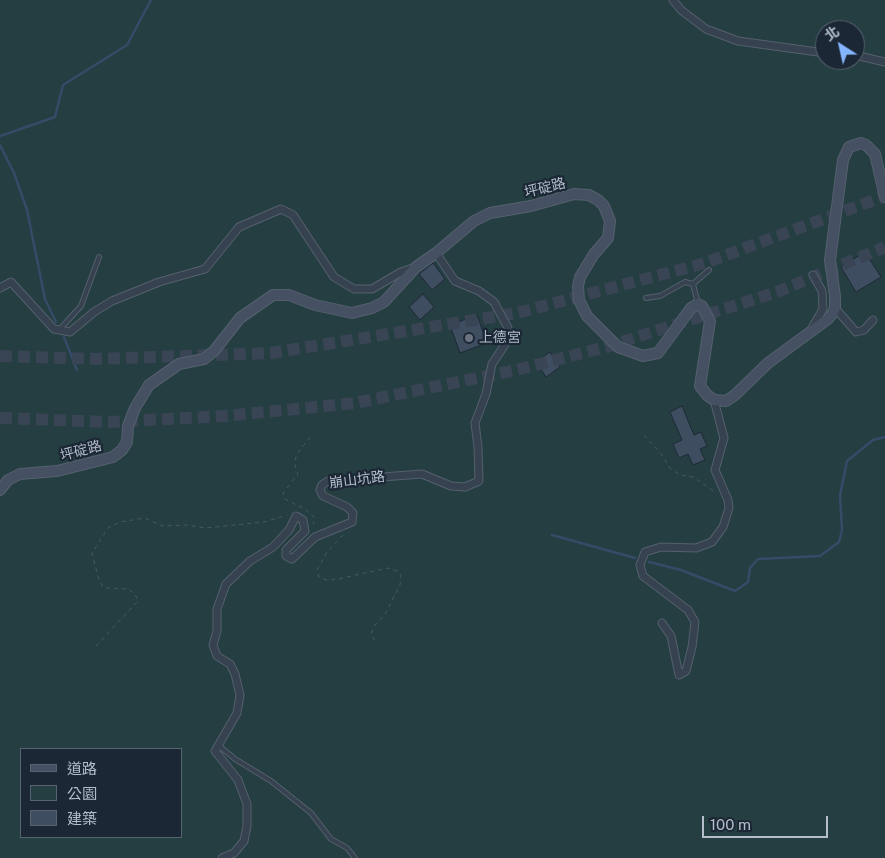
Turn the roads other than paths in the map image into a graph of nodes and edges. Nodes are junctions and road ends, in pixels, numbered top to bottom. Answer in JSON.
{"nodes":[{"id":1,"x":673,"y":0,"type":"edge"},
{"id":2,"x":815,"y":52,"type":"edge"},
{"id":3,"x":865,"y":57,"type":"edge"},
{"id":4,"x":885,"y":62,"type":"edge"},
{"id":5,"x":885,"y":197,"type":"edge"},
{"id":6,"x":436,"y":253,"type":"junction"},
{"id":7,"x":99,"y":257,"type":"dead end"},
{"id":8,"x":416,"y":267,"type":"junction"},
{"id":9,"x":709,"y":270,"type":"dead end"},
{"id":10,"x":813,"y":275,"type":"dead end"},
{"id":11,"x":693,"y":284,"type":"junction"},
{"id":12,"x":0,"y":288,"type":"edge"},
{"id":13,"x":646,"y":298,"type":"dead end"},
{"id":14,"x":698,"y":304,"type":"junction"},
{"id":15,"x":835,"y":308,"type":"junction"},
{"id":16,"x":873,"y":320,"type":"dead end"},
{"id":17,"x":60,"y":329,"type":"junction"},
{"id":18,"x":810,"y":333,"type":"junction"},
{"id":19,"x":714,"y":400,"type":"junction"},
{"id":20,"x":0,"y":490,"type":"edge"},
{"id":21,"x":662,"y":623,"type":"dead end"},
{"id":22,"x":218,"y":745,"type":"junction"},
{"id":23,"x":222,"y":858,"type":"edge"},
{"id":24,"x":355,"y":858,"type":"edge"}],
"edges":[{"from":1,"to":2,"type":"street"},
{"from":3,"to":4,"type":"street"},
{"from":5,"to":15,"type":"main road"},
{"from":6,"to":8,"type":"main road","name":"坪碇路"},
{"from":6,"to":14,"type":"main road","name":"坪碇路"},
{"from":6,"to":22,"type":"street","name":"崩山坑路"},
{"from":7,"to":17,"type":"lane"},
{"from":8,"to":17,"type":"street"},
{"from":8,"to":20,"type":"main road","name":"坪碇路"},
{"from":9,"to":11,"type":"lane"},
{"from":10,"to":18,"type":"street"},
{"from":11,"to":13,"type":"lane"},
{"from":11,"to":14,"type":"lane"},
{"from":12,"to":17,"type":"street"},
{"from":14,"to":19,"type":"main road"},
{"from":15,"to":16,"type":"street"},
{"from":15,"to":18,"type":"main road"},
{"from":18,"to":19,"type":"main road"},
{"from":19,"to":21,"type":"street"},
{"from":22,"to":23,"type":"street"},
{"from":22,"to":24,"type":"lane"}]}
